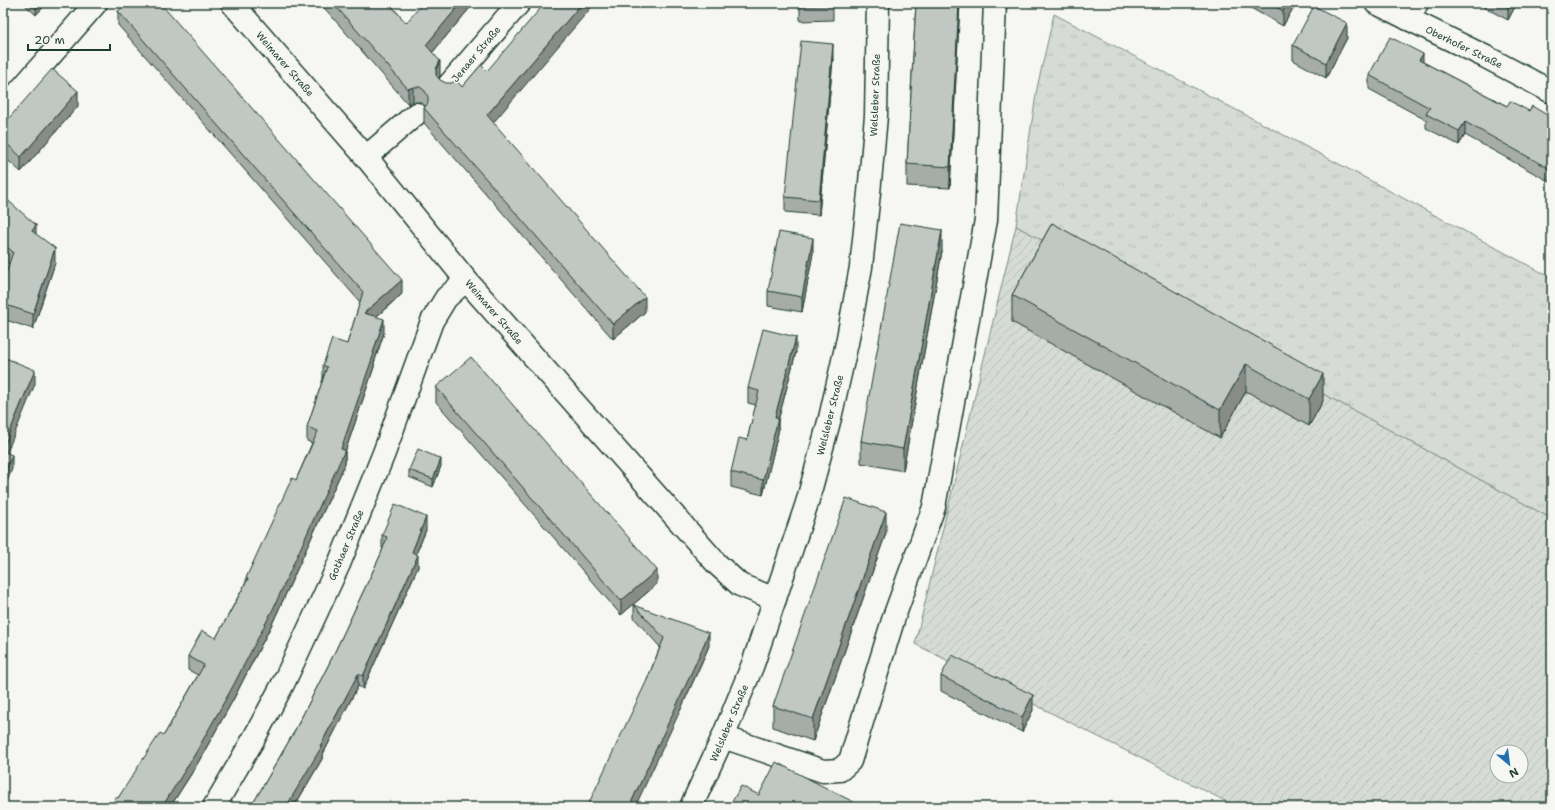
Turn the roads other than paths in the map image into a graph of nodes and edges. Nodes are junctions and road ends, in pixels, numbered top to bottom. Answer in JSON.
{"nodes":[{"id":1,"x":96,"y":3,"type":"edge"},
{"id":2,"x":232,"y":3,"type":"edge"},
{"id":3,"x":519,"y":3,"type":"edge"},
{"id":4,"x":878,"y":3,"type":"edge"},
{"id":5,"x":995,"y":3,"type":"edge"},
{"id":6,"x":1376,"y":3,"type":"edge"},
{"id":7,"x":1412,"y":11,"type":"edge"},
{"id":8,"x":448,"y":86,"type":"edge"},
{"id":9,"x":1552,"y":92,"type":"edge"},
{"id":10,"x":3,"y":110,"type":"edge"},
{"id":11,"x":416,"y":114,"type":"dead end"},
{"id":12,"x":366,"y":157,"type":"junction"},
{"id":13,"x":466,"y":280,"type":"junction"},
{"id":14,"x":775,"y":599,"type":"junction"},
{"id":15,"x":723,"y":737,"type":"junction"},
{"id":16,"x":214,"y":807,"type":"edge"},
{"id":17,"x":691,"y":807,"type":"edge"}],
"edges":[{"from":1,"to":10,"type":"street"},
{"from":2,"to":12,"type":"street","name":"Weimarer Straße"},
{"from":3,"to":8,"type":"street","name":"Jenaer Straße"},
{"from":4,"to":14,"type":"street","name":"Welsleber Straße"},
{"from":5,"to":15,"type":"street"},
{"from":6,"to":7,"type":"street","name":"Oberhofer Straße"},
{"from":7,"to":9,"type":"street","name":"Oberhofer Straße"},
{"from":11,"to":12,"type":"street"},
{"from":12,"to":13,"type":"street","name":"Weimarer Straße"},
{"from":13,"to":14,"type":"street","name":"Weimarer Straße"},
{"from":13,"to":16,"type":"street","name":"Gothaer Straße"},
{"from":14,"to":15,"type":"street","name":"Welsleber Straße"},
{"from":15,"to":17,"type":"street","name":"Welsleber Straße"}]}
